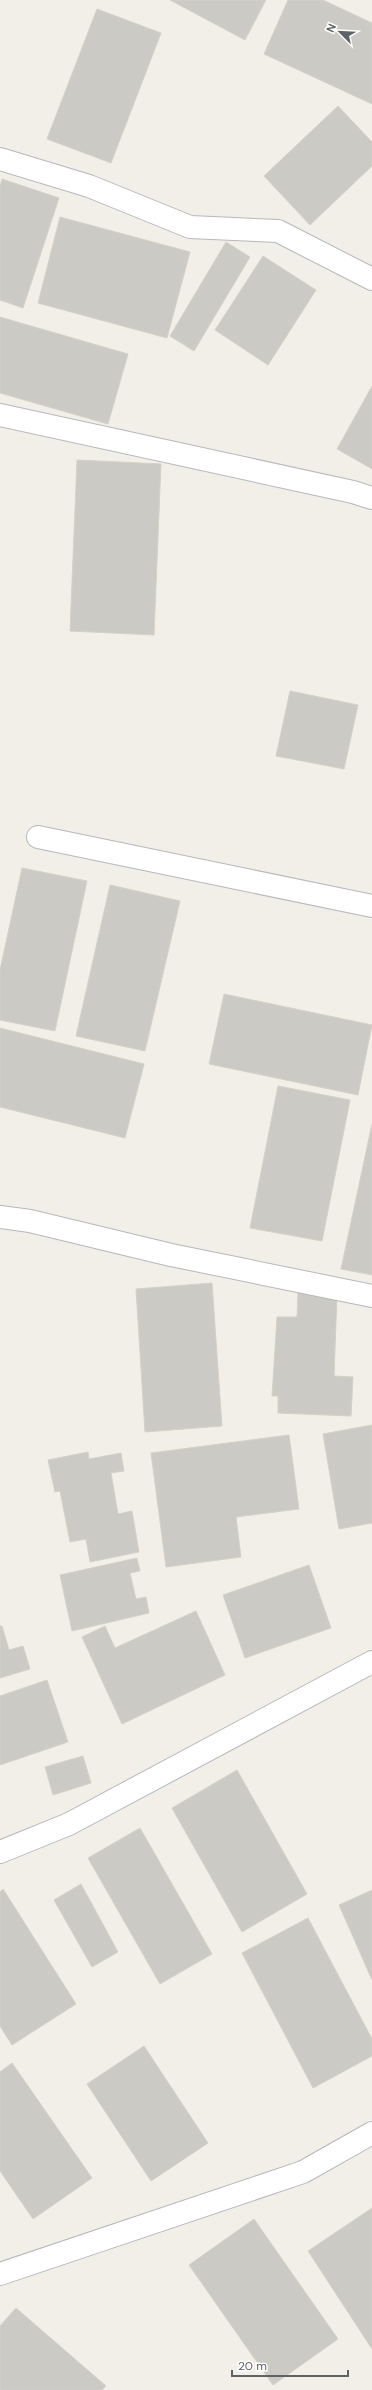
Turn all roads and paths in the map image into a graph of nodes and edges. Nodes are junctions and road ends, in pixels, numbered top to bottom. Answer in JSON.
{"nodes":[{"id":1,"x":0,"y":159,"type":"edge"},
{"id":2,"x":372,"y":279,"type":"edge"},
{"id":3,"x":0,"y":414,"type":"edge"},
{"id":4,"x":372,"y":498,"type":"edge"},
{"id":5,"x":38,"y":837,"type":"dead end"},
{"id":6,"x":372,"y":906,"type":"edge"},
{"id":7,"x":0,"y":1217,"type":"edge"},
{"id":8,"x":372,"y":1296,"type":"edge"},
{"id":9,"x":372,"y":1662,"type":"edge"},
{"id":10,"x":0,"y":1852,"type":"edge"},
{"id":11,"x":372,"y":2133,"type":"edge"},
{"id":12,"x":0,"y":2274,"type":"edge"}],
"edges":[{"from":1,"to":2,"type":"street"},
{"from":3,"to":4,"type":"street"},
{"from":5,"to":6,"type":"street"},
{"from":7,"to":8,"type":"street"},
{"from":9,"to":10,"type":"street"},
{"from":11,"to":12,"type":"street"}]}
